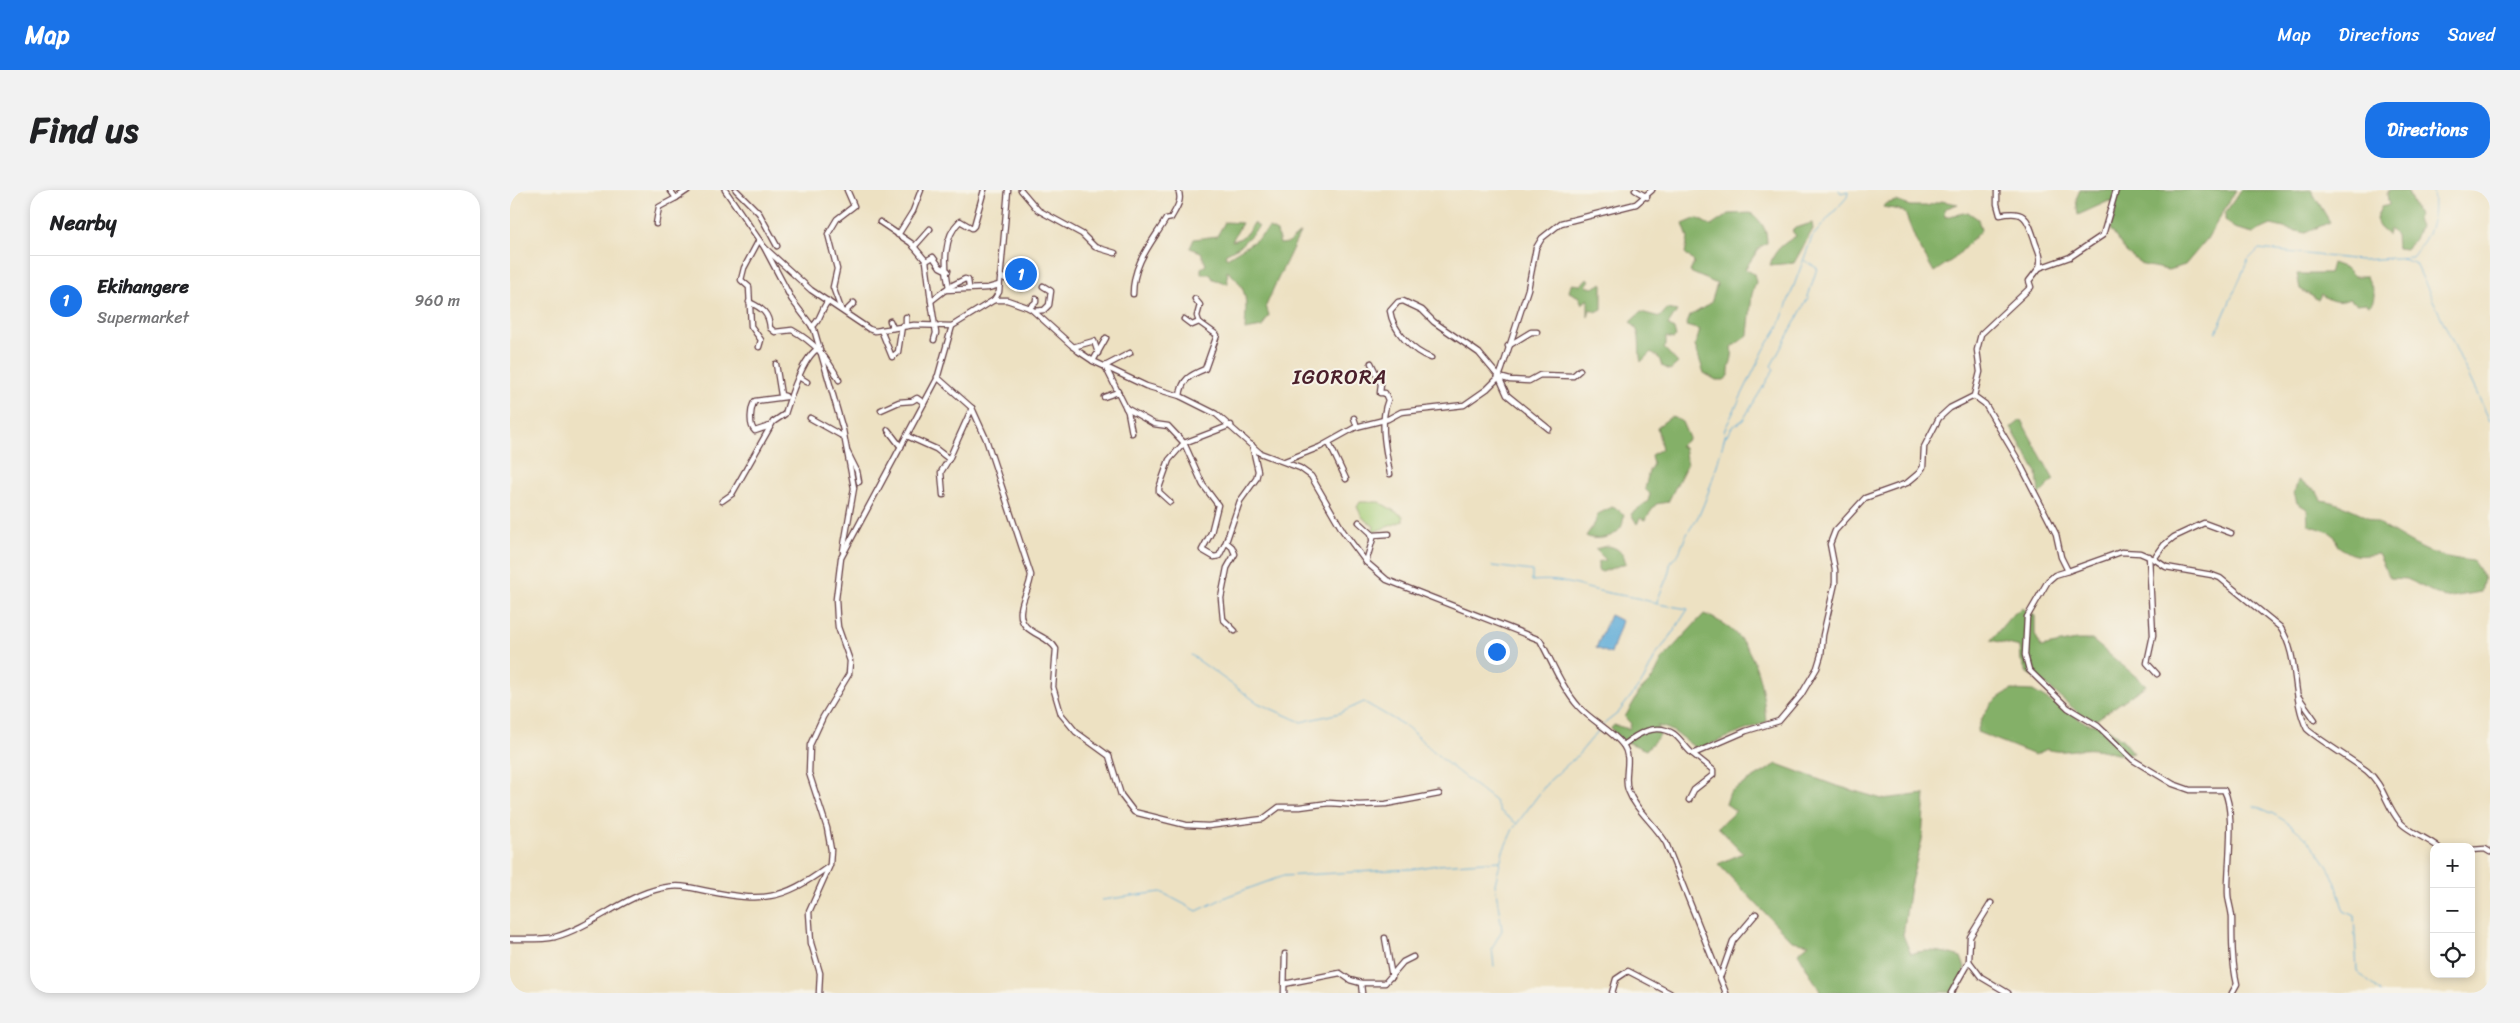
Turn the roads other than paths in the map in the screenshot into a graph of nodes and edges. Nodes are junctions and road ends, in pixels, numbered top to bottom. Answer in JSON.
{"nodes":[{"id":1,"x":670,"y":190,"type":"edge"},
{"id":2,"x":688,"y":190,"type":"edge"},
{"id":3,"x":724,"y":190,"type":"edge"},
{"id":4,"x":847,"y":190,"type":"edge"},
{"id":5,"x":921,"y":190,"type":"edge"},
{"id":6,"x":984,"y":190,"type":"edge"},
{"id":7,"x":1008,"y":190,"type":"edge"},
{"id":8,"x":1021,"y":190,"type":"edge"},
{"id":9,"x":1178,"y":190,"type":"edge"},
{"id":10,"x":1635,"y":190,"type":"edge"},
{"id":11,"x":1652,"y":190,"type":"edge"},
{"id":12,"x":1997,"y":190,"type":"edge"},
{"id":13,"x":2116,"y":190,"type":"edge"},
{"id":14,"x":739,"y":191,"type":"edge"},
{"id":15,"x":1647,"y":196,"type":"junction"},
{"id":16,"x":676,"y":198,"type":"junction"},
{"id":17,"x":880,"y":222,"type":"dead end"},
{"id":18,"x":656,"y":224,"type":"dead end"},
{"id":19,"x":930,"y":230,"type":"dead end"},
{"id":20,"x":898,"y":235,"type":"junction"},
{"id":21,"x":759,"y":240,"type":"junction"},
{"id":22,"x":764,"y":246,"type":"junction"},
{"id":23,"x":777,"y":246,"type":"dead end"},
{"id":24,"x":914,"y":247,"type":"junction"},
{"id":25,"x":1114,"y":253,"type":"dead end"},
{"id":26,"x":926,"y":261,"type":"junction"},
{"id":27,"x":2039,"y":268,"type":"junction"},
{"id":28,"x":948,"y":270,"type":"junction"},
{"id":29,"x":1000,"y":276,"type":"junction"},
{"id":30,"x":999,"y":285,"type":"junction"},
{"id":31,"x":1043,"y":286,"type":"dead end"},
{"id":32,"x":969,"y":287,"type":"junction"},
{"id":33,"x":947,"y":288,"type":"junction"},
{"id":34,"x":1021,"y":288,"type":"dead end"},
{"id":35,"x":999,"y":292,"type":"junction"},
{"id":36,"x":1132,"y":294,"type":"dead end"},
{"id":37,"x":1036,"y":299,"type":"dead end"},
{"id":38,"x":1195,"y":299,"type":"dead end"},
{"id":39,"x":994,"y":300,"type":"junction"},
{"id":40,"x":1004,"y":300,"type":"junction"},
{"id":41,"x":828,"y":301,"type":"junction"},
{"id":42,"x":930,"y":301,"type":"junction"},
{"id":43,"x":749,"y":302,"type":"junction"},
{"id":44,"x":854,"y":303,"type":"dead end"},
{"id":45,"x":1029,"y":308,"type":"junction"},
{"id":46,"x":843,"y":311,"type":"junction"},
{"id":47,"x":856,"y":311,"type":"dead end"},
{"id":48,"x":1034,"y":311,"type":"junction"},
{"id":49,"x":851,"y":316,"type":"junction"},
{"id":50,"x":906,"y":317,"type":"dead end"},
{"id":51,"x":1184,"y":319,"type":"dead end"},
{"id":52,"x":890,"y":321,"type":"dead end"},
{"id":53,"x":1199,"y":322,"type":"junction"},
{"id":54,"x":904,"y":326,"type":"junction"},
{"id":55,"x":935,"y":326,"type":"junction"},
{"id":56,"x":952,"y":326,"type":"junction"},
{"id":57,"x":812,"y":327,"type":"junction"},
{"id":58,"x":893,"y":328,"type":"junction"},
{"id":59,"x":881,"y":330,"type":"junction"},
{"id":60,"x":1537,"y":332,"type":"dead end"},
{"id":61,"x":1106,"y":338,"type":"dead end"},
{"id":62,"x":934,"y":340,"type":"dead end"},
{"id":63,"x":1508,"y":346,"type":"junction"},
{"id":64,"x":759,"y":347,"type":"dead end"},
{"id":65,"x":1073,"y":347,"type":"junction"},
{"id":66,"x":819,"y":348,"type":"junction"},
{"id":67,"x":1098,"y":352,"type":"junction"},
{"id":68,"x":1130,"y":353,"type":"dead end"},
{"id":69,"x":1431,"y":358,"type":"dead end"},
{"id":70,"x":1093,"y":361,"type":"junction"},
{"id":71,"x":1371,"y":363,"type":"dead end"},
{"id":72,"x":776,"y":364,"type":"dead end"},
{"id":73,"x":1105,"y":366,"type":"junction"},
{"id":74,"x":1580,"y":370,"type":"dead end"},
{"id":75,"x":1498,"y":376,"type":"junction"},
{"id":76,"x":799,"y":377,"type":"junction"},
{"id":77,"x":937,"y":377,"type":"junction"},
{"id":78,"x":839,"y":380,"type":"dead end"},
{"id":79,"x":807,"y":382,"type":"dead end"},
{"id":80,"x":1118,"y":392,"type":"junction"},
{"id":81,"x":1180,"y":396,"type":"junction"},
{"id":82,"x":1974,"y":396,"type":"junction"},
{"id":83,"x":787,"y":397,"type":"junction"},
{"id":84,"x":1104,"y":397,"type":"dead end"},
{"id":85,"x":924,"y":403,"type":"junction"},
{"id":86,"x":787,"y":408,"type":"junction"},
{"id":87,"x":972,"y":408,"type":"junction"},
{"id":88,"x":1126,"y":408,"type":"junction"},
{"id":89,"x":880,"y":410,"type":"dead end"},
{"id":90,"x":794,"y":411,"type":"dead end"},
{"id":91,"x":810,"y":418,"type":"dead end"},
{"id":92,"x":1354,"y":418,"type":"dead end"},
{"id":93,"x":1385,"y":420,"type":"junction"},
{"id":94,"x":1231,"y":425,"type":"junction"},
{"id":95,"x":770,"y":426,"type":"junction"},
{"id":96,"x":1357,"y":427,"type":"junction"},
{"id":97,"x":1549,"y":429,"type":"dead end"},
{"id":98,"x":888,"y":430,"type":"dead end"},
{"id":99,"x":1132,"y":432,"type":"dead end"},
{"id":100,"x":906,"y":436,"type":"junction"},
{"id":101,"x":844,"y":437,"type":"junction"},
{"id":102,"x":1184,"y":443,"type":"junction"},
{"id":103,"x":1252,"y":443,"type":"junction"},
{"id":104,"x":1329,"y":443,"type":"junction"},
{"id":105,"x":901,"y":447,"type":"junction"},
{"id":106,"x":846,"y":450,"type":"junction"},
{"id":107,"x":949,"y":459,"type":"junction"},
{"id":108,"x":1286,"y":461,"type":"junction"},
{"id":109,"x":1390,"y":474,"type":"dead end"},
{"id":110,"x":1346,"y":479,"type":"dead end"},
{"id":111,"x":859,"y":482,"type":"dead end"},
{"id":112,"x":943,"y":495,"type":"dead end"},
{"id":113,"x":722,"y":501,"type":"dead end"},
{"id":114,"x":1170,"y":502,"type":"dead end"},
{"id":115,"x":1359,"y":522,"type":"dead end"},
{"id":116,"x":2231,"y":533,"type":"dead end"},
{"id":117,"x":1389,"y":534,"type":"dead end"},
{"id":118,"x":1372,"y":539,"type":"junction"},
{"id":119,"x":1226,"y":542,"type":"junction"},
{"id":120,"x":2149,"y":556,"type":"junction"},
{"id":121,"x":841,"y":558,"type":"junction"},
{"id":122,"x":2154,"y":558,"type":"junction"},
{"id":123,"x":1366,"y":562,"type":"junction"},
{"id":124,"x":2068,"y":571,"type":"junction"},
{"id":125,"x":1236,"y":631,"type":"dead end"},
{"id":126,"x":2157,"y":674,"type":"dead end"},
{"id":127,"x":2298,"y":694,"type":"junction"},
{"id":128,"x":2315,"y":720,"type":"dead end"},
{"id":129,"x":1623,"y":745,"type":"junction"},
{"id":130,"x":1693,"y":754,"type":"junction"},
{"id":131,"x":1440,"y":794,"type":"dead end"},
{"id":132,"x":1689,"y":800,"type":"dead end"},
{"id":133,"x":2432,"y":843,"type":"edge"},
{"id":134,"x":2475,"y":850,"type":"edge"},
{"id":135,"x":2490,"y":852,"type":"edge"},
{"id":136,"x":830,"y":865,"type":"junction"},
{"id":137,"x":1991,"y":903,"type":"dead end"},
{"id":138,"x":1756,"y":914,"type":"dead end"},
{"id":139,"x":510,"y":938,"type":"edge"},
{"id":140,"x":1385,"y":938,"type":"dead end"},
{"id":141,"x":1285,"y":954,"type":"dead end"},
{"id":142,"x":1413,"y":958,"type":"dead end"},
{"id":143,"x":1969,"y":961,"type":"junction"},
{"id":144,"x":1721,"y":975,"type":"junction"},
{"id":145,"x":1392,"y":977,"type":"junction"},
{"id":146,"x":1361,"y":983,"type":"junction"},
{"id":147,"x":1284,"y":984,"type":"junction"},
{"id":148,"x":819,"y":993,"type":"edge"},
{"id":149,"x":1284,"y":993,"type":"edge"},
{"id":150,"x":1362,"y":993,"type":"edge"},
{"id":151,"x":1612,"y":993,"type":"edge"},
{"id":152,"x":1670,"y":993,"type":"edge"},
{"id":153,"x":1726,"y":993,"type":"edge"},
{"id":154,"x":1951,"y":993,"type":"edge"},
{"id":155,"x":2008,"y":993,"type":"edge"},
{"id":156,"x":2232,"y":993,"type":"edge"}],
"edges":[{"from":1,"to":16,"type":"street"},
{"from":2,"to":16,"type":"street"},
{"from":3,"to":21,"type":"street"},
{"from":4,"to":46,"type":"street"},
{"from":5,"to":20,"type":"street"},
{"from":6,"to":28,"type":"street"},
{"from":7,"to":29,"type":"street"},
{"from":8,"to":25,"type":"street"},
{"from":9,"to":36,"type":"street"},
{"from":10,"to":15,"type":"street"},
{"from":11,"to":15,"type":"street"},
{"from":12,"to":27,"type":"street"},
{"from":13,"to":27,"type":"street"},
{"from":14,"to":23,"type":"street"},
{"from":15,"to":63,"type":"street"},
{"from":16,"to":18,"type":"street"},
{"from":17,"to":20,"type":"street"},
{"from":19,"to":24,"type":"street"},
{"from":20,"to":24,"type":"street"},
{"from":21,"to":22,"type":"street"},
{"from":21,"to":43,"type":"street"},
{"from":22,"to":41,"type":"street"},
{"from":22,"to":57,"type":"street"},
{"from":24,"to":26,"type":"street"},
{"from":26,"to":28,"type":"street"},
{"from":26,"to":42,"type":"street"},
{"from":27,"to":82,"type":"street"},
{"from":28,"to":33,"type":"street"},
{"from":29,"to":30,"type":"street"},
{"from":29,"to":34,"type":"street"},
{"from":30,"to":32,"type":"street"},
{"from":30,"to":35,"type":"street"},
{"from":31,"to":48,"type":"street"},
{"from":32,"to":33,"type":"street"},
{"from":32,"to":33,"type":"street"},
{"from":33,"to":42,"type":"street"},
{"from":35,"to":39,"type":"street"},
{"from":35,"to":40,"type":"street"},
{"from":37,"to":45,"type":"street"},
{"from":38,"to":53,"type":"street"},
{"from":39,"to":40,"type":"street"},
{"from":39,"to":56,"type":"street"},
{"from":40,"to":45,"type":"street"},
{"from":41,"to":46,"type":"street"},
{"from":41,"to":57,"type":"street"},
{"from":42,"to":55,"type":"street"},
{"from":43,"to":64,"type":"street"},
{"from":43,"to":66,"type":"street"},
{"from":44,"to":46,"type":"street"},
{"from":45,"to":48,"type":"street"},
{"from":46,"to":49,"type":"street"},
{"from":47,"to":49,"type":"street"},
{"from":48,"to":65,"type":"street"},
{"from":49,"to":59,"type":"street"},
{"from":50,"to":54,"type":"street"},
{"from":51,"to":53,"type":"street"},
{"from":52,"to":58,"type":"street"},
{"from":53,"to":81,"type":"street"},
{"from":54,"to":55,"type":"street"},
{"from":54,"to":58,"type":"street"},
{"from":54,"to":59,"type":"street"},
{"from":55,"to":56,"type":"street"},
{"from":55,"to":62,"type":"street"},
{"from":56,"to":77,"type":"street"},
{"from":57,"to":66,"type":"street"},
{"from":58,"to":59,"type":"street"},
{"from":60,"to":63,"type":"street"},
{"from":61,"to":67,"type":"street"},
{"from":63,"to":75,"type":"street"},
{"from":65,"to":67,"type":"street"},
{"from":65,"to":70,"type":"street"},
{"from":66,"to":76,"type":"street"},
{"from":66,"to":78,"type":"street"},
{"from":66,"to":101,"type":"street"},
{"from":67,"to":70,"type":"street"},
{"from":68,"to":73,"type":"street"},
{"from":69,"to":75,"type":"street"},
{"from":70,"to":73,"type":"street"},
{"from":71,"to":93,"type":"street"},
{"from":72,"to":83,"type":"street"},
{"from":73,"to":80,"type":"street"},
{"from":73,"to":81,"type":"street"},
{"from":74,"to":75,"type":"street"},
{"from":75,"to":93,"type":"street"},
{"from":75,"to":97,"type":"street"},
{"from":76,"to":79,"type":"street"},
{"from":76,"to":83,"type":"street"},
{"from":77,"to":85,"type":"street"},
{"from":77,"to":87,"type":"street"},
{"from":80,"to":84,"type":"street"},
{"from":80,"to":88,"type":"street"},
{"from":81,"to":94,"type":"street"},
{"from":82,"to":124,"type":"street"},
{"from":82,"to":130,"type":"street"},
{"from":83,"to":86,"type":"street"},
{"from":83,"to":95,"type":"street"},
{"from":85,"to":89,"type":"street"},
{"from":85,"to":100,"type":"street"},
{"from":86,"to":90,"type":"street"},
{"from":86,"to":95,"type":"street"},
{"from":87,"to":107,"type":"street"},
{"from":87,"to":131,"type":"street"},
{"from":88,"to":99,"type":"street"},
{"from":88,"to":102,"type":"street"},
{"from":91,"to":101,"type":"street"},
{"from":92,"to":96,"type":"street"},
{"from":93,"to":96,"type":"street"},
{"from":93,"to":109,"type":"street"},
{"from":94,"to":102,"type":"street"},
{"from":94,"to":103,"type":"street"},
{"from":95,"to":113,"type":"street"},
{"from":96,"to":104,"type":"street"},
{"from":98,"to":105,"type":"street"},
{"from":100,"to":105,"type":"street"},
{"from":100,"to":107,"type":"street"},
{"from":101,"to":106,"type":"street"},
{"from":102,"to":114,"type":"street"},
{"from":102,"to":119,"type":"street"},
{"from":103,"to":108,"type":"street"},
{"from":103,"to":119,"type":"street"},
{"from":104,"to":108,"type":"street"},
{"from":104,"to":110,"type":"street"},
{"from":105,"to":121,"type":"street"},
{"from":106,"to":111,"type":"street"},
{"from":106,"to":121,"type":"street"},
{"from":107,"to":112,"type":"street"},
{"from":108,"to":123,"type":"street"},
{"from":115,"to":118,"type":"street"},
{"from":116,"to":122,"type":"street"},
{"from":117,"to":118,"type":"street"},
{"from":118,"to":123,"type":"street"},
{"from":119,"to":125,"type":"street"},
{"from":120,"to":122,"type":"street"},
{"from":120,"to":124,"type":"street"},
{"from":120,"to":126,"type":"street"},
{"from":121,"to":136,"type":"street"},
{"from":122,"to":127,"type":"street"},
{"from":123,"to":129,"type":"street"},
{"from":124,"to":156,"type":"street"},
{"from":127,"to":128,"type":"street"},
{"from":127,"to":133,"type":"street"},
{"from":129,"to":130,"type":"street"},
{"from":129,"to":144,"type":"street"},
{"from":130,"to":132,"type":"street"},
{"from":134,"to":135,"type":"street"},
{"from":136,"to":139,"type":"street"},
{"from":136,"to":148,"type":"street"},
{"from":137,"to":143,"type":"street"},
{"from":138,"to":144,"type":"street"},
{"from":140,"to":145,"type":"street"},
{"from":141,"to":147,"type":"street"},
{"from":142,"to":145,"type":"street"},
{"from":143,"to":154,"type":"street"},
{"from":143,"to":155,"type":"street"},
{"from":144,"to":153,"type":"street"},
{"from":145,"to":146,"type":"street"},
{"from":146,"to":147,"type":"street"},
{"from":146,"to":150,"type":"street"},
{"from":147,"to":149,"type":"street"},
{"from":151,"to":152,"type":"street"}]}
